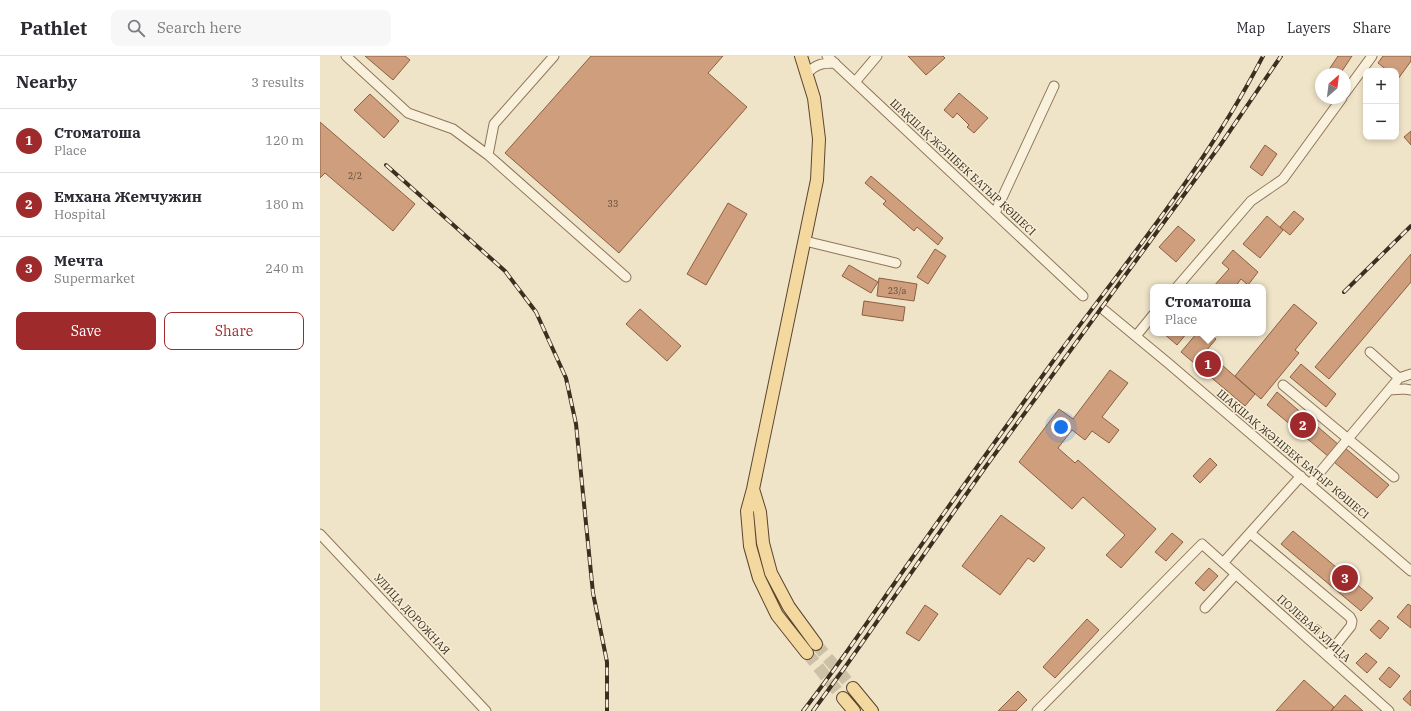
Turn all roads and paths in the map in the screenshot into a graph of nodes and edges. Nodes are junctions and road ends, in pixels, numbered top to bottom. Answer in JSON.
{"nodes":[{"id":1,"x":346,"y":56,"type":"edge"},
{"id":2,"x":554,"y":56,"type":"edge"},
{"id":3,"x":801,"y":56,"type":"edge"},
{"id":4,"x":827,"y":56,"type":"edge"},
{"id":5,"x":877,"y":56,"type":"edge"},
{"id":6,"x":1372,"y":56,"type":"edge"},
{"id":7,"x":835,"y":63,"type":"junction"},
{"id":8,"x":807,"y":74,"type":"junction"},
{"id":9,"x":855,"y":82,"type":"junction"},
{"id":10,"x":1351,"y":85,"type":"edge"},
{"id":11,"x":1054,"y":86,"type":"dead end"},
{"id":12,"x":1338,"y":104,"type":"edge"},
{"id":13,"x":488,"y":155,"type":"junction"},
{"id":14,"x":995,"y":213,"type":"junction"},
{"id":15,"x":805,"y":241,"type":"junction"},
{"id":16,"x":896,"y":262,"type":"dead end"},
{"id":17,"x":626,"y":277,"type":"dead end"},
{"id":18,"x":1180,"y":284,"type":"edge"},
{"id":19,"x":1083,"y":296,"type":"dead end"},
{"id":20,"x":1104,"y":310,"type":"dead end"},
{"id":21,"x":1150,"y":319,"type":"edge"},
{"id":22,"x":1136,"y":336,"type":"junction"},
{"id":23,"x":1370,"y":352,"type":"dead end"},
{"id":24,"x":1411,"y":374,"type":"edge"},
{"id":25,"x":1399,"y":378,"type":"junction"},
{"id":26,"x":1283,"y":385,"type":"dead end"},
{"id":27,"x":1389,"y":390,"type":"junction"},
{"id":28,"x":1411,"y":390,"type":"edge"},
{"id":29,"x":1348,"y":439,"type":"junction"},
{"id":30,"x":1301,"y":476,"type":"junction"},
{"id":31,"x":1394,"y":478,"type":"dead end"},
{"id":32,"x":1310,"y":484,"type":"junction"},
{"id":33,"x":753,"y":489,"type":"junction"},
{"id":34,"x":1250,"y":533,"type":"junction"},
{"id":35,"x":320,"y":534,"type":"edge"},
{"id":36,"x":1223,"y":563,"type":"junction"},
{"id":37,"x":1411,"y":571,"type":"edge"},
{"id":38,"x":1236,"y":574,"type":"junction"},
{"id":39,"x":1205,"y":608,"type":"dead end"},
{"id":40,"x":816,"y":644,"type":"tunnel mouth"},
{"id":41,"x":807,"y":653,"type":"tunnel mouth"},
{"id":42,"x":1328,"y":656,"type":"junction"},
{"id":43,"x":853,"y":688,"type":"tunnel mouth"},
{"id":44,"x":843,"y":698,"type":"tunnel mouth"},
{"id":45,"x":486,"y":711,"type":"edge"},
{"id":46,"x":854,"y":711,"type":"edge"},
{"id":47,"x":872,"y":711,"type":"edge"},
{"id":48,"x":1038,"y":711,"type":"edge"},
{"id":49,"x":1389,"y":711,"type":"edge"}],
"edges":[{"from":1,"to":13,"type":"street"},
{"from":2,"to":13,"type":"street"},
{"from":3,"to":8,"type":"main road"},
{"from":4,"to":7,"type":"street","name":"ШАҚШАҚ ЖӘНІБЕК БАТЫР КӨШЕСІ"},
{"from":5,"to":9,"type":"street"},
{"from":6,"to":10,"type":"street"},
{"from":7,"to":8,"type":"street"},
{"from":7,"to":9,"type":"street","name":"ШАҚШАҚ ЖӘНІБЕК БАТЫР КӨШЕСІ"},
{"from":8,"to":15,"type":"main road"},
{"from":9,"to":14,"type":"street","name":"ШАҚШАҚ ЖӘНІБЕК БАТЫР КӨШЕСІ"},
{"from":11,"to":14,"type":"street"},
{"from":12,"to":18,"type":"street"},
{"from":13,"to":17,"type":"street"},
{"from":14,"to":19,"type":"street","name":"ШАҚШАҚ ЖӘНІБЕК БАТЫР КӨШЕСІ"},
{"from":15,"to":16,"type":"street"},
{"from":15,"to":33,"type":"main road"},
{"from":20,"to":22,"type":"street","name":"ШАҚШАҚ ЖӘНІБЕК БАТЫР КӨШЕСІ"},
{"from":21,"to":22,"type":"street"},
{"from":22,"to":30,"type":"street","name":"ШАҚШАҚ ЖӘНІБЕК БАТЫР КӨШЕСІ"},
{"from":23,"to":25,"type":"street"},
{"from":24,"to":25,"type":"street"},
{"from":25,"to":27,"type":"street"},
{"from":26,"to":29,"type":"street"},
{"from":27,"to":28,"type":"street"},
{"from":27,"to":29,"type":"street"},
{"from":29,"to":31,"type":"street"},
{"from":29,"to":32,"type":"street"},
{"from":30,"to":32,"type":"street","name":"ШАҚШАҚ ЖӘНІБЕК БАТЫР КӨШЕСІ"},
{"from":30,"to":34,"type":"street"},
{"from":32,"to":37,"type":"street","name":"ШАҚШАҚ ЖӘНІБЕК БАТЫР КӨШЕСІ"},
{"from":33,"to":40,"type":"main road"},
{"from":33,"to":41,"type":"main road"},
{"from":34,"to":36,"type":"street"},
{"from":34,"to":42,"type":"street"},
{"from":35,"to":45,"type":"street","name":"УЛИЦА ДОРОЖНАЯ"},
{"from":36,"to":38,"type":"street","name":"ПОЛЕВАЯ УЛИЦА"},
{"from":36,"to":48,"type":"street","name":"ПОЛЕВАЯ УЛИЦА"},
{"from":38,"to":39,"type":"street"},
{"from":38,"to":42,"type":"street","name":"ПОЛЕВАЯ УЛИЦА"},
{"from":42,"to":49,"type":"street","name":"ПОЛЕВАЯ УЛИЦА"},
{"from":43,"to":47,"type":"main road"},
{"from":44,"to":46,"type":"main road"}]}
